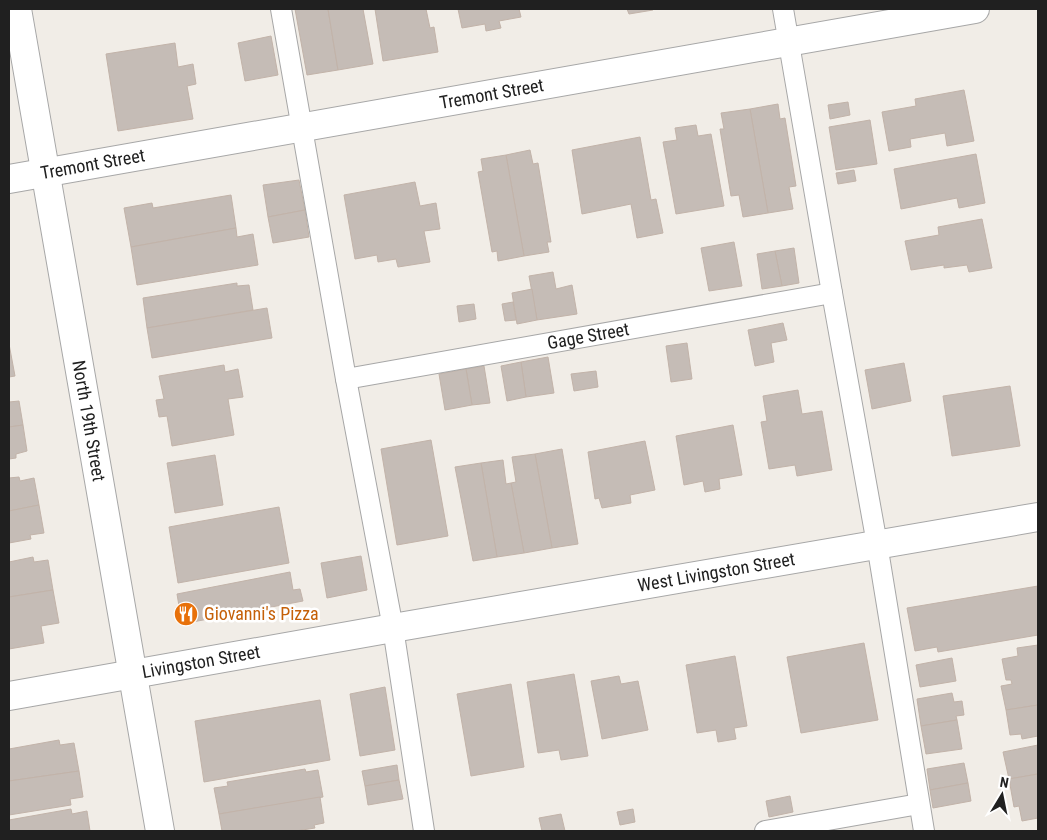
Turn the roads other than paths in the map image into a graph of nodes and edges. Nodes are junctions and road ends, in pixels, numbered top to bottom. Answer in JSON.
{"nodes":[{"id":1,"x":17,"y":9,"type":"edge"},
{"id":2,"x":281,"y":9,"type":"edge"},
{"id":3,"x":783,"y":9,"type":"edge"},
{"id":4,"x":975,"y":9,"type":"edge"},
{"id":5,"x":789,"y":41,"type":"junction"},
{"id":6,"x":301,"y":126,"type":"junction"},
{"id":7,"x":45,"y":172,"type":"junction"},
{"id":8,"x":9,"y":178,"type":"edge"},
{"id":9,"x":832,"y":294,"type":"junction"},
{"id":10,"x":346,"y":379,"type":"junction"},
{"id":11,"x":1038,"y":517,"type":"edge"},
{"id":12,"x":877,"y":544,"type":"junction"},
{"id":13,"x":392,"y":628,"type":"junction"},
{"id":14,"x":133,"y":674,"type":"junction"},
{"id":15,"x":9,"y":696,"type":"edge"},
{"id":16,"x":919,"y":804,"type":"junction"},
{"id":17,"x":160,"y":831,"type":"edge"},
{"id":18,"x":424,"y":831,"type":"edge"},
{"id":19,"x":765,"y":831,"type":"edge"},
{"id":20,"x":924,"y":831,"type":"edge"}],
"edges":[{"from":1,"to":7,"type":"street","name":"North 19th Street"},
{"from":2,"to":6,"type":"lane"},
{"from":3,"to":5,"type":"lane"},
{"from":4,"to":5,"type":"street","name":"Tremont Street"},
{"from":5,"to":6,"type":"street","name":"Tremont Street"},
{"from":5,"to":9,"type":"lane"},
{"from":6,"to":7,"type":"street","name":"Tremont Street"},
{"from":6,"to":10,"type":"lane"},
{"from":7,"to":8,"type":"street","name":"Tremont Street"},
{"from":7,"to":14,"type":"street","name":"North 19th Street"},
{"from":9,"to":10,"type":"lane","name":"Gage Street"},
{"from":9,"to":12,"type":"lane"},
{"from":10,"to":13,"type":"lane"},
{"from":11,"to":12,"type":"street","name":"West Livingston Street"},
{"from":12,"to":13,"type":"street","name":"West Livingston Street"},
{"from":12,"to":16,"type":"lane"},
{"from":13,"to":14,"type":"street","name":"Livingston Street"},
{"from":13,"to":18,"type":"lane"},
{"from":14,"to":15,"type":"street","name":"Livingston Street"},
{"from":14,"to":17,"type":"street","name":"North 19th Street"},
{"from":16,"to":19,"type":"lane"},
{"from":16,"to":20,"type":"lane"}]}
